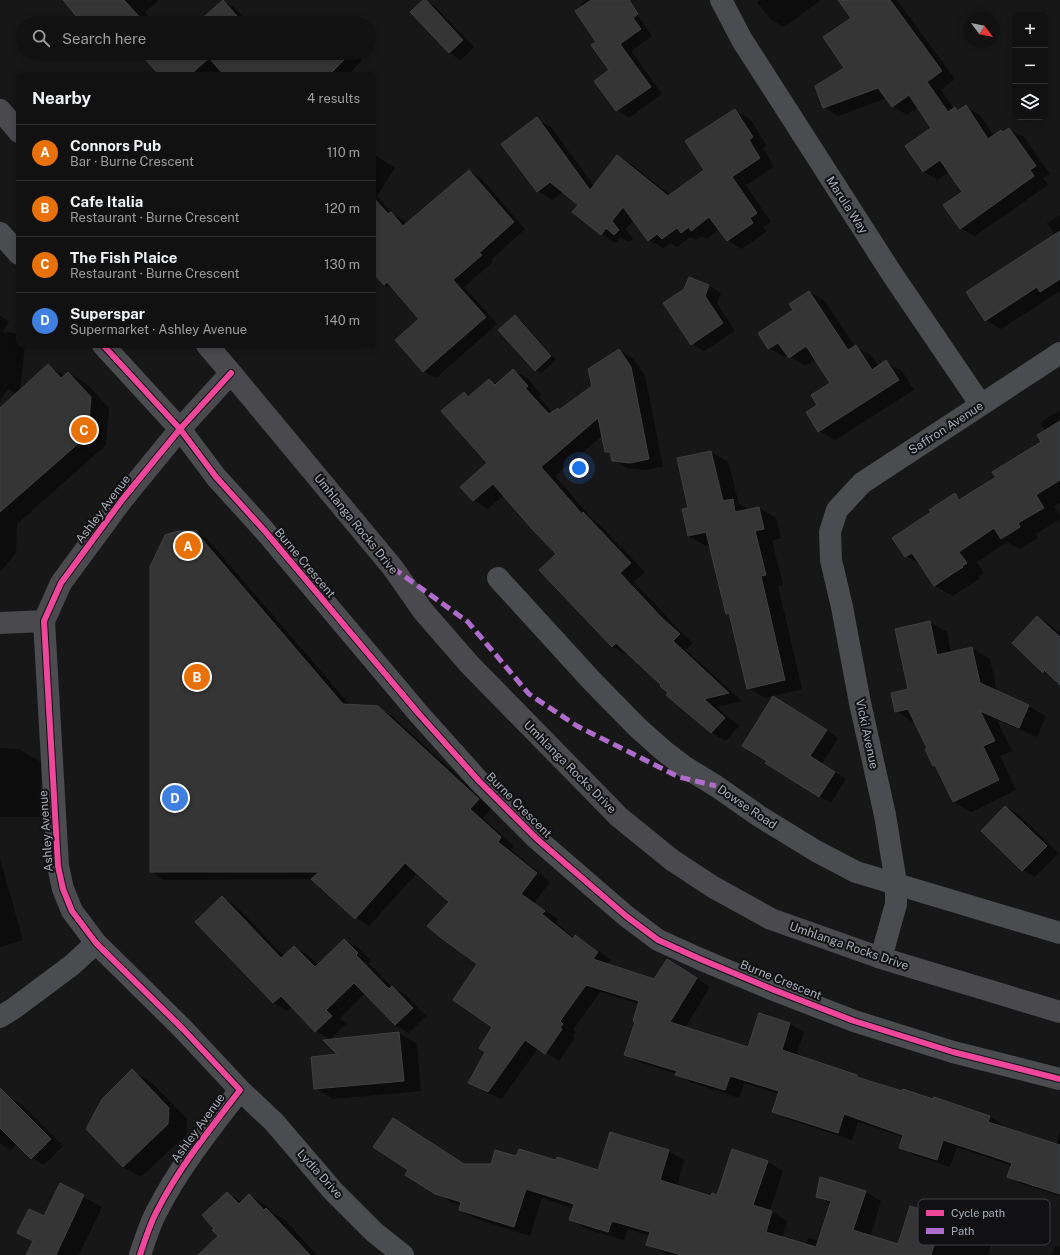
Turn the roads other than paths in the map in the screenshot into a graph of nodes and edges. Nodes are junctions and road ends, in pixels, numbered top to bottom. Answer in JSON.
{"nodes":[{"id":1,"x":721,"y":0,"type":"edge"},
{"id":2,"x":0,"y":110,"type":"edge"},
{"id":3,"x":16,"y":129,"type":"edge"},
{"id":4,"x":0,"y":233,"type":"edge"},
{"id":5,"x":16,"y":251,"type":"edge"},
{"id":6,"x":106,"y":348,"type":"edge"},
{"id":7,"x":210,"y":348,"type":"edge"},
{"id":8,"x":1060,"y":353,"type":"edge"},
{"id":9,"x":232,"y":372,"type":"junction"},
{"id":10,"x":981,"y":405,"type":"junction"},
{"id":11,"x":180,"y":429,"type":"junction"},
{"id":12,"x":837,"y":510,"type":"joint"},
{"id":13,"x":498,"y":578,"type":"dead end"},
{"id":14,"x":44,"y":621,"type":"junction"},
{"id":15,"x":0,"y":623,"type":"edge"},
{"id":16,"x":896,"y":883,"type":"junction"},
{"id":17,"x":1060,"y":933,"type":"edge"},
{"id":18,"x":96,"y":943,"type":"junction"},
{"id":19,"x":881,"y":958,"type":"junction"},
{"id":20,"x":1060,"y":1012,"type":"edge"},
{"id":21,"x":0,"y":1017,"type":"edge"},
{"id":22,"x":1060,"y":1079,"type":"edge"},
{"id":23,"x":240,"y":1090,"type":"junction"},
{"id":24,"x":140,"y":1255,"type":"edge"},
{"id":25,"x":403,"y":1255,"type":"edge"}],
"edges":[{"from":1,"to":10,"type":"street","name":"Marula Way"},
{"from":2,"to":3,"type":"main road"},
{"from":4,"to":5,"type":"street"},
{"from":6,"to":11,"type":"street","name":"Burne Crescent"},
{"from":7,"to":9,"type":"main road","name":"Umhlanga Rocks Drive"},
{"from":8,"to":10,"type":"street","name":"Saffron Avenue"},
{"from":9,"to":11,"type":"main road","name":"Ashley Avenue"},
{"from":9,"to":19,"type":"main road","name":"Umhlanga Rocks Drive"},
{"from":10,"to":12,"type":"street","name":"Saffron Avenue"},
{"from":11,"to":14,"type":"main road","name":"Ashley Avenue"},
{"from":11,"to":22,"type":"street","name":"Burne Crescent"},
{"from":12,"to":16,"type":"street","name":"Vicki Avenue"},
{"from":13,"to":16,"type":"street","name":"Dowse Road"},
{"from":14,"to":15,"type":"main road"},
{"from":14,"to":18,"type":"street","name":"Ashley Avenue"},
{"from":16,"to":17,"type":"street","name":"Dowse Road"},
{"from":16,"to":19,"type":"street","name":"Vicki Avenue"},
{"from":18,"to":21,"type":"street"},
{"from":18,"to":23,"type":"street","name":"Ashley Avenue"},
{"from":19,"to":20,"type":"main road","name":"Umhlanga Rocks Drive"},
{"from":23,"to":24,"type":"street","name":"Ashley Avenue"},
{"from":23,"to":25,"type":"street","name":"Lydia Drive"}]}
